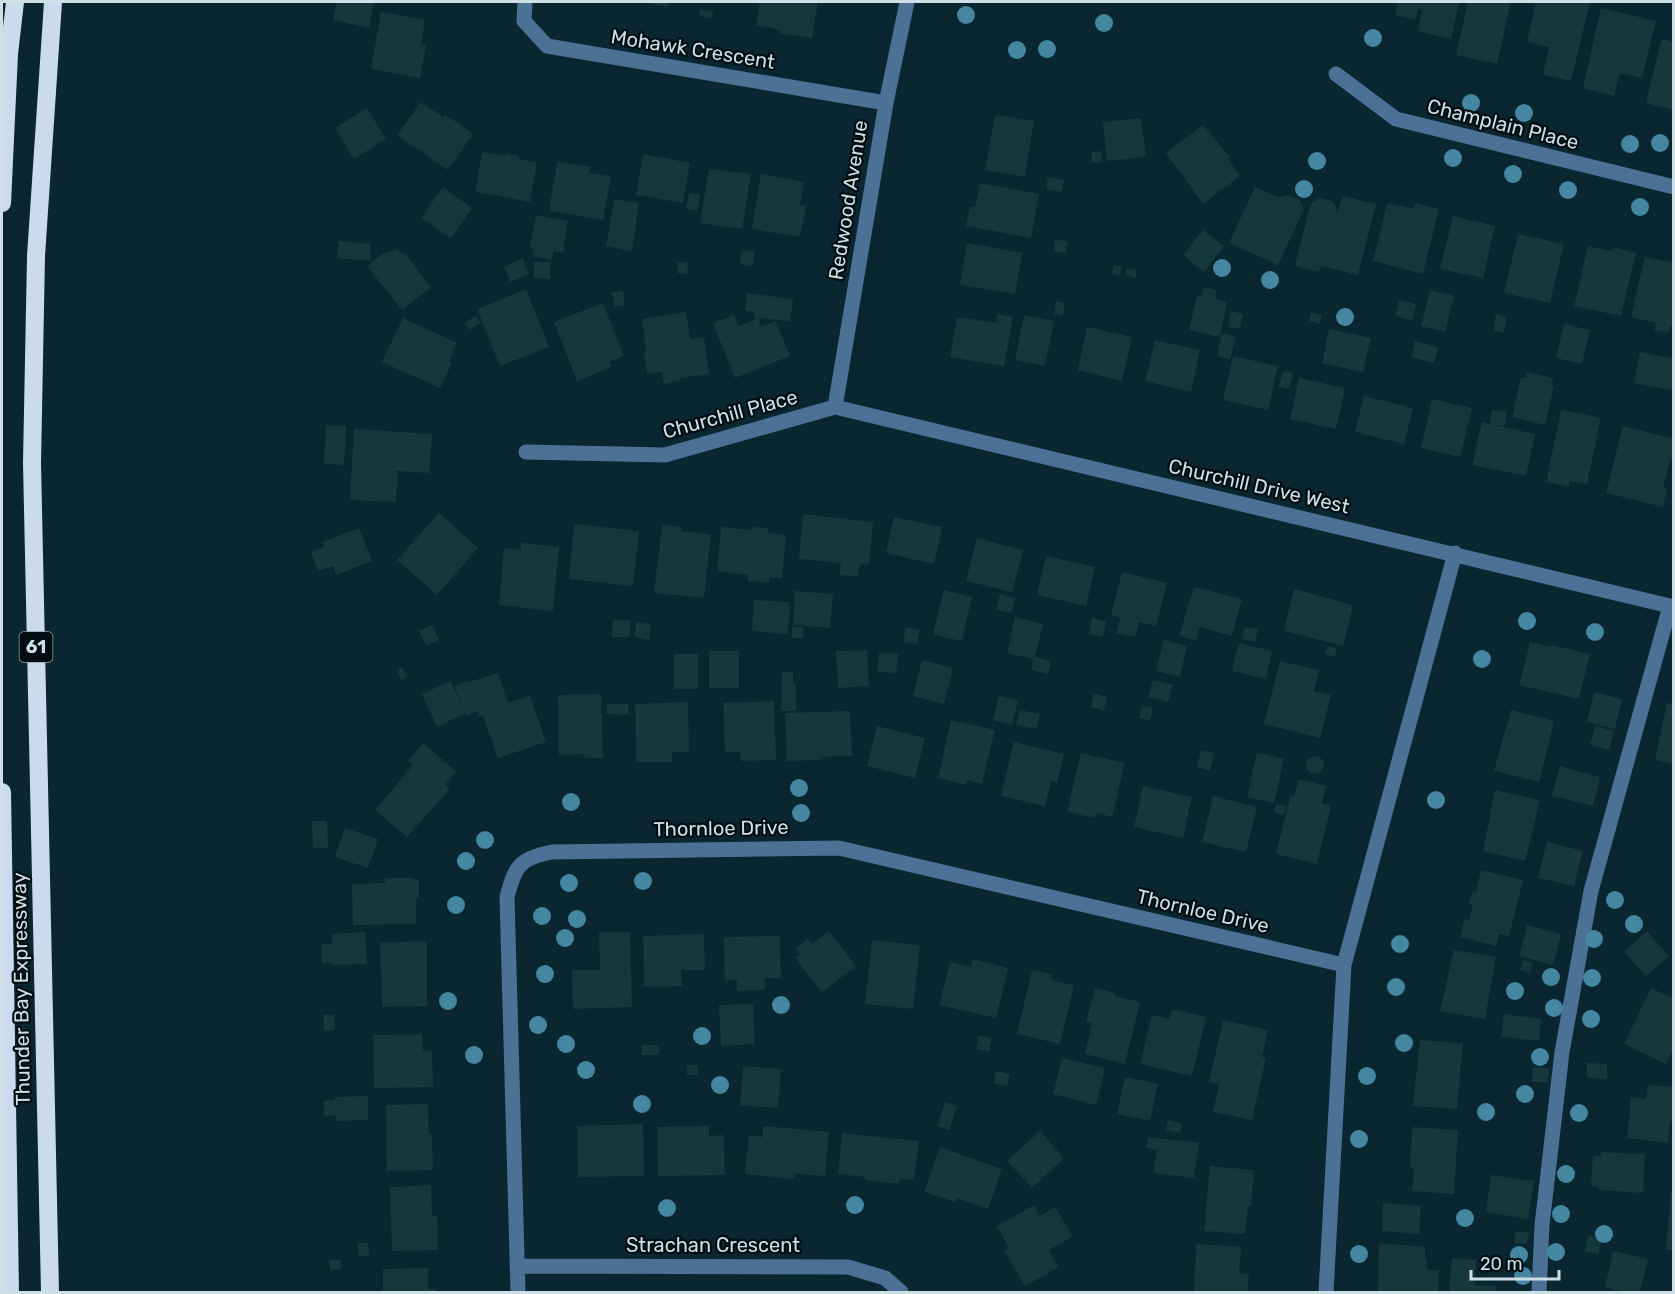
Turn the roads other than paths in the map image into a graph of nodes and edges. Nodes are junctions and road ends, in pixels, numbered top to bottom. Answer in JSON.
{"nodes":[{"id":1,"x":15,"y":2,"type":"edge"},
{"id":2,"x":53,"y":2,"type":"edge"},
{"id":3,"x":525,"y":2,"type":"edge"},
{"id":4,"x":907,"y":2,"type":"edge"},
{"id":5,"x":1336,"y":74,"type":"dead end"},
{"id":6,"x":886,"y":103,"type":"junction"},
{"id":7,"x":1674,"y":187,"type":"edge"},
{"id":8,"x":2,"y":203,"type":"edge"},
{"id":9,"x":835,"y":407,"type":"junction"},
{"id":10,"x":526,"y":453,"type":"dead end"},
{"id":11,"x":1455,"y":553,"type":"junction"},
{"id":12,"x":1672,"y":606,"type":"edge"},
{"id":13,"x":2,"y":792,"type":"edge"},
{"id":14,"x":1344,"y":965,"type":"junction"},
{"id":15,"x":517,"y":1266,"type":"junction"},
{"id":16,"x":10,"y":1293,"type":"edge"},
{"id":17,"x":50,"y":1293,"type":"edge"},
{"id":18,"x":518,"y":1293,"type":"edge"},
{"id":19,"x":901,"y":1293,"type":"edge"},
{"id":20,"x":1326,"y":1293,"type":"edge"},
{"id":21,"x":1539,"y":1293,"type":"edge"}],
"edges":[{"from":1,"to":8,"type":"highway"},
{"from":2,"to":17,"type":"highway","name":"Thunder Bay Expressway","number":"61"},
{"from":3,"to":6,"type":"street","name":"Mohawk Crescent"},
{"from":4,"to":6,"type":"street","name":"Redwood Avenue"},
{"from":5,"to":7,"type":"street","name":"Champlain Place"},
{"from":6,"to":9,"type":"street","name":"Redwood Avenue"},
{"from":9,"to":10,"type":"street","name":"Churchill Place"},
{"from":9,"to":11,"type":"street","name":"Churchill Drive West"},
{"from":11,"to":12,"type":"street","name":"Churchill Drive West"},
{"from":11,"to":14,"type":"street"},
{"from":12,"to":21,"type":"street"},
{"from":13,"to":16,"type":"highway","name":"Thunder Bay Expressway"},
{"from":14,"to":15,"type":"street","name":"Thornloe Drive"},
{"from":14,"to":20,"type":"street"},
{"from":15,"to":18,"type":"street","name":"Thornloe Drive"},
{"from":15,"to":19,"type":"street","name":"Strachan Crescent"}]}
